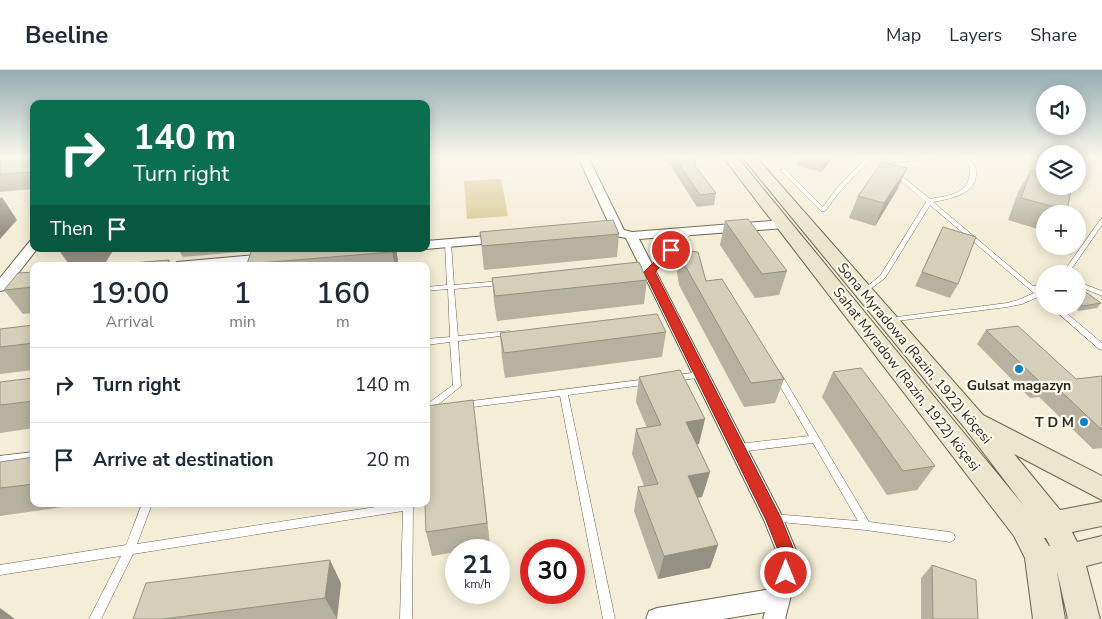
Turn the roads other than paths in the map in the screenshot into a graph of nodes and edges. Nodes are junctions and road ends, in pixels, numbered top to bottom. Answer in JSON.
{"nodes":[{"id":1,"x":597,"y":183,"type":"edge"},
{"id":2,"x":751,"y":183,"type":"edge"},
{"id":3,"x":770,"y":183,"type":"edge"},
{"id":4,"x":796,"y":183,"type":"edge"},
{"id":5,"x":844,"y":183,"type":"edge"},
{"id":6,"x":907,"y":183,"type":"edge"},
{"id":7,"x":973,"y":183,"type":"edge"},
{"id":8,"x":929,"y":201,"type":"junction"},
{"id":9,"x":1102,"y":222,"type":"edge"},
{"id":10,"x":784,"y":224,"type":"junction"},
{"id":11,"x":585,"y":232,"type":"edge"},
{"id":12,"x":690,"y":232,"type":"junction"},
{"id":13,"x":625,"y":234,"type":"junction"},
{"id":14,"x":506,"y":238,"type":"edge"},
{"id":15,"x":448,"y":243,"type":"junction"},
{"id":16,"x":430,"y":245,"type":"edge"},
{"id":17,"x":30,"y":249,"type":"edge"},
{"id":18,"x":671,"y":250,"type":"junction"},
{"id":19,"x":280,"y":257,"type":"edge"},
{"id":20,"x":244,"y":262,"type":"edge"},
{"id":21,"x":1071,"y":265,"type":"edge"},
{"id":22,"x":692,"y":267,"type":"edge"},
{"id":23,"x":644,"y":272,"type":"junction"},
{"id":24,"x":24,"y":279,"type":"edge"},
{"id":25,"x":510,"y":282,"type":"edge"},
{"id":26,"x":2,"y":284,"type":"edge"},
{"id":27,"x":451,"y":287,"type":"junction"},
{"id":28,"x":1036,"y":287,"type":"edge"},
{"id":29,"x":1086,"y":287,"type":"edge"},
{"id":30,"x":1032,"y":288,"type":"junction"},
{"id":31,"x":430,"y":289,"type":"edge"},
{"id":32,"x":864,"y":292,"type":"junction"},
{"id":33,"x":1036,"y":292,"type":"edge"},
{"id":34,"x":1102,"y":294,"type":"edge"},
{"id":35,"x":1036,"y":298,"type":"edge"},
{"id":36,"x":1064,"y":315,"type":"edge"},
{"id":37,"x":887,"y":320,"type":"junction"},
{"id":38,"x":514,"y":333,"type":"edge"},
{"id":39,"x":454,"y":339,"type":"junction"},
{"id":40,"x":430,"y":342,"type":"edge"},
{"id":41,"x":1102,"y":347,"type":"edge"},
{"id":42,"x":770,"y":362,"type":"edge"},
{"id":43,"x":702,"y":375,"type":"junction"},
{"id":44,"x":665,"y":380,"type":"edge"},
{"id":45,"x":656,"y":381,"type":"edge"},
{"id":46,"x":563,"y":392,"type":"junction"},
{"id":47,"x":456,"y":406,"type":"edge"},
{"id":48,"x":430,"y":407,"type":"edge"},
{"id":49,"x":446,"y":408,"type":"edge"},
{"id":50,"x":430,"y":410,"type":"edge"},
{"id":51,"x":972,"y":420,"type":"junction"},
{"id":52,"x":815,"y":439,"type":"junction"},
{"id":53,"x":738,"y":448,"type":"junction"},
{"id":54,"x":30,"y":456,"type":"edge"},
{"id":55,"x":0,"y":460,"type":"edge"},
{"id":56,"x":1102,"y":489,"type":"edge"},
{"id":57,"x":146,"y":507,"type":"edge"},
{"id":58,"x":396,"y":507,"type":"edge"},
{"id":59,"x":408,"y":507,"type":"edge"},
{"id":60,"x":1102,"y":514,"type":"edge"},
{"id":61,"x":773,"y":518,"type":"junction"},
{"id":62,"x":1054,"y":524,"type":"junction"},
{"id":63,"x":866,"y":526,"type":"junction"},
{"id":64,"x":1024,"y":528,"type":"junction"},
{"id":65,"x":950,"y":537,"type":"dead end"},
{"id":66,"x":1102,"y":549,"type":"edge"},
{"id":67,"x":129,"y":550,"type":"junction"},
{"id":68,"x":1039,"y":557,"type":"junction"},
{"id":69,"x":1069,"y":557,"type":"junction"},
{"id":70,"x":0,"y":570,"type":"edge"},
{"id":71,"x":776,"y":609,"type":"edge"},
{"id":72,"x":96,"y":619,"type":"edge"},
{"id":73,"x":406,"y":619,"type":"edge"},
{"id":74,"x":609,"y":619,"type":"edge"},
{"id":75,"x":657,"y":619,"type":"edge"},
{"id":76,"x":1049,"y":619,"type":"edge"},
{"id":77,"x":1084,"y":619,"type":"edge"}],
"edges":[{"from":1,"to":13,"type":"street"},
{"from":2,"to":10,"type":"main road","name":"Sahat Myradow (Razin, 1922) köçesi"},
{"from":3,"to":32,"type":"main road","name":"Sona Myradowa (Razin, 1922) köçesi"},
{"from":4,"to":5,"type":"lane"},
{"from":6,"to":8,"type":"lane"},
{"from":7,"to":8,"type":"lane"},
{"from":8,"to":30,"type":"lane"},
{"from":8,"to":32,"type":"lane"},
{"from":9,"to":21,"type":"lane"},
{"from":10,"to":12,"type":"street"},
{"from":10,"to":64,"type":"main road","name":"Sahat Myradow (Razin, 1922) köçesi"},
{"from":11,"to":13,"type":"street"},
{"from":12,"to":13,"type":"street"},
{"from":12,"to":18,"type":"lane"},
{"from":13,"to":23,"type":"street"},
{"from":14,"to":15,"type":"street"},
{"from":15,"to":16,"type":"street"},
{"from":15,"to":27,"type":"lane"},
{"from":17,"to":26,"type":"street"},
{"from":18,"to":22,"type":"lane"},
{"from":18,"to":23,"type":"lane"},
{"from":19,"to":20,"type":"street"},
{"from":23,"to":43,"type":"street"},
{"from":24,"to":26,"type":"street"},
{"from":25,"to":27,"type":"lane"},
{"from":27,"to":31,"type":"lane"},
{"from":27,"to":39,"type":"lane"},
{"from":28,"to":30,"type":"lane"},
{"from":29,"to":34,"type":"lane"},
{"from":30,"to":33,"type":"lane"},
{"from":32,"to":37,"type":"main road","name":"Sona Myradowa (Razin, 1922) köçesi"},
{"from":35,"to":37,"type":"lane"},
{"from":36,"to":41,"type":"lane"},
{"from":37,"to":51,"type":"main road","name":"Sona Myradowa (Razin, 1922) köçesi"},
{"from":38,"to":39,"type":"lane"},
{"from":39,"to":40,"type":"lane"},
{"from":39,"to":48,"type":"lane"},
{"from":42,"to":52,"type":"lane"},
{"from":43,"to":44,"type":"lane"},
{"from":43,"to":53,"type":"street"},
{"from":45,"to":46,"type":"lane"},
{"from":46,"to":47,"type":"lane"},
{"from":46,"to":74,"type":"lane"},
{"from":49,"to":50,"type":"lane"},
{"from":51,"to":56,"type":"main road"},
{"from":51,"to":62,"type":"main road","name":"Sona Myradowa (Razin, 1922) köçesi"},
{"from":52,"to":53,"type":"lane"},
{"from":52,"to":63,"type":"lane"},
{"from":53,"to":61,"type":"street"},
{"from":54,"to":55,"type":"lane"},
{"from":57,"to":67,"type":"lane"},
{"from":58,"to":67,"type":"lane"},
{"from":59,"to":73,"type":"lane"},
{"from":60,"to":62,"type":"main road"},
{"from":61,"to":63,"type":"lane"},
{"from":61,"to":71,"type":"street"},
{"from":62,"to":64,"type":"main road"},
{"from":62,"to":69,"type":"main road","name":"Sona Myradowa (Razin, 1922) köçesi"},
{"from":63,"to":65,"type":"lane"},
{"from":64,"to":68,"type":"main road","name":"Sahat Myradow (Razin, 1922) köçesi"},
{"from":66,"to":69,"type":"main road"},
{"from":67,"to":70,"type":"lane"},
{"from":67,"to":72,"type":"lane"},
{"from":68,"to":69,"type":"main road"},
{"from":68,"to":76,"type":"main road","name":"Sahat Myradow (Razin, 1922) köçesi"},
{"from":69,"to":77,"type":"main road"},
{"from":71,"to":75,"type":"street"}]}
